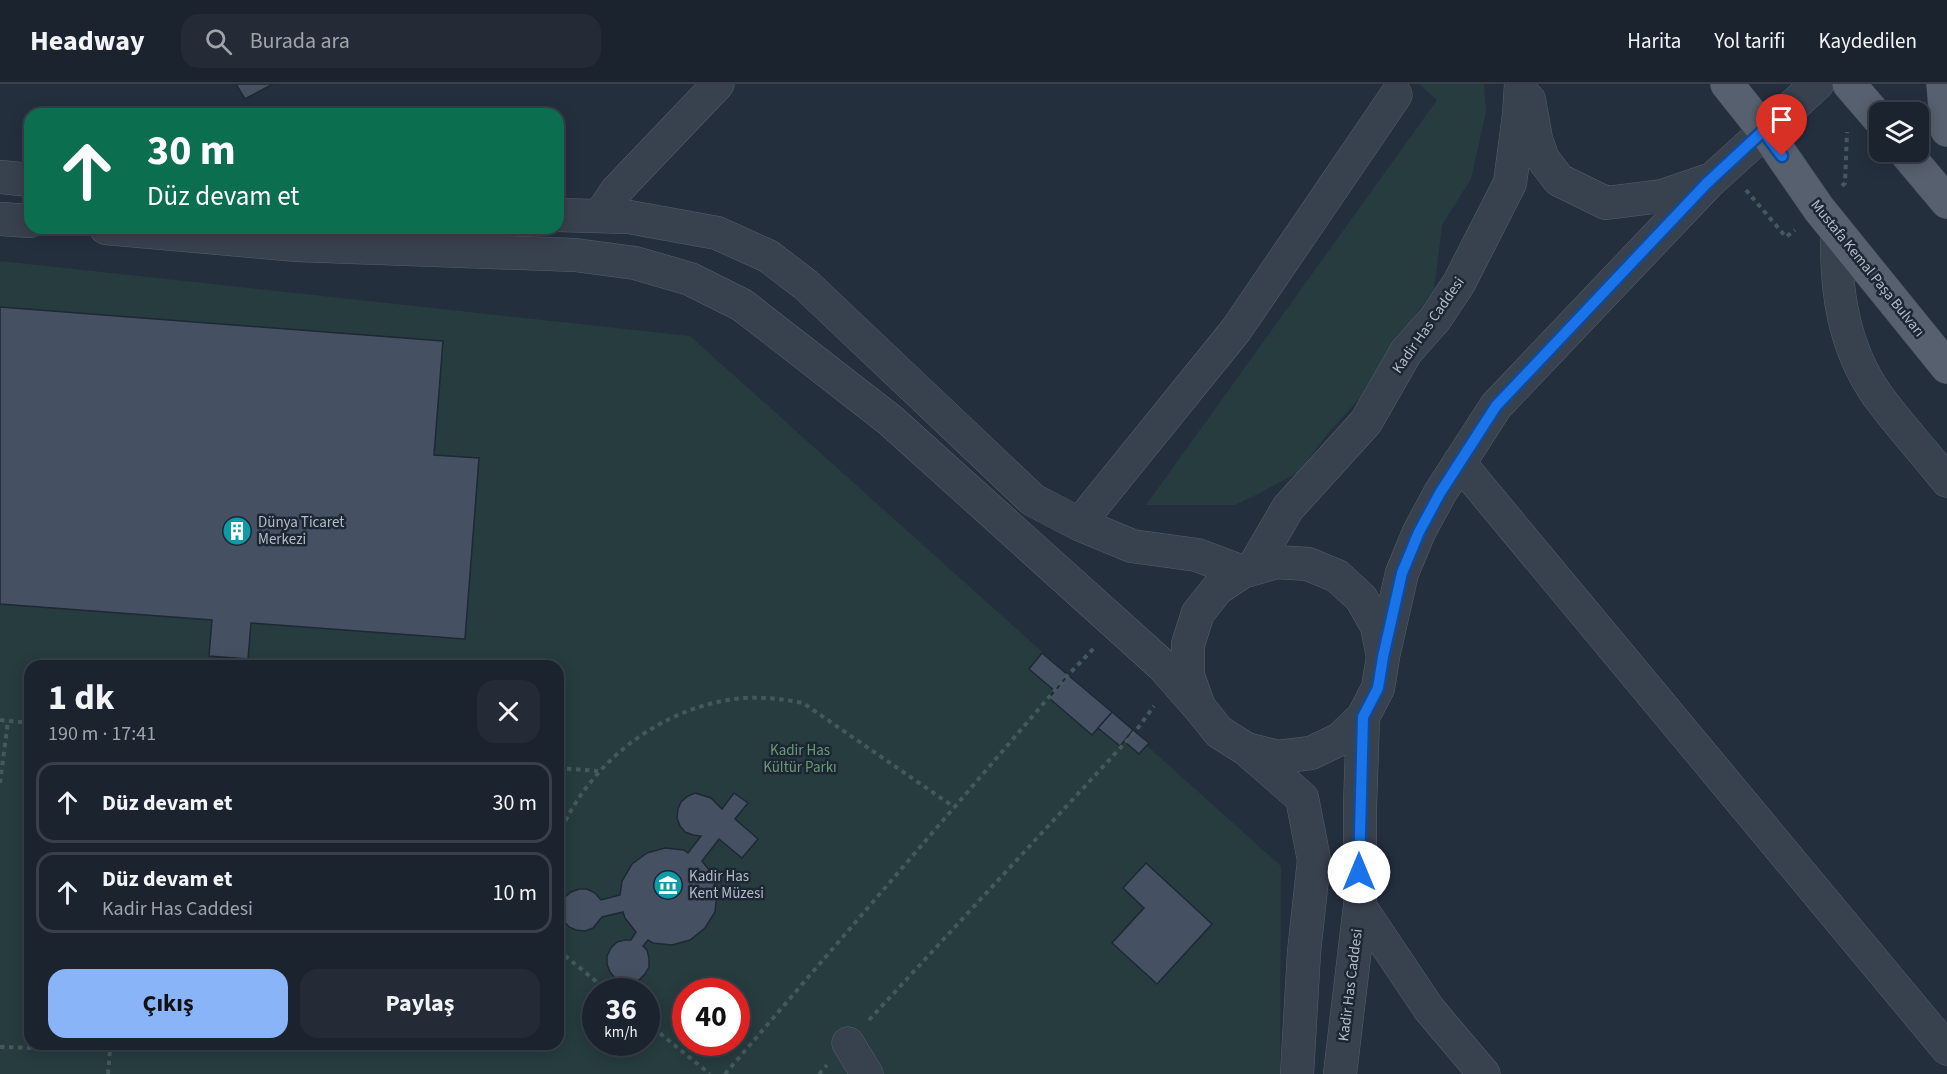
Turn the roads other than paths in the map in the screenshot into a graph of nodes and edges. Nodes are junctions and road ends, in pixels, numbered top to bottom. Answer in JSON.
{"nodes":[{"id":1,"x":718,"y":84,"type":"edge"},
{"id":2,"x":1521,"y":84,"type":"edge"},
{"id":3,"x":1526,"y":84,"type":"edge"},
{"id":4,"x":1727,"y":84,"type":"edge"},
{"id":5,"x":1817,"y":84,"type":"edge"},
{"id":6,"x":1849,"y":84,"type":"edge"},
{"id":7,"x":1943,"y":84,"type":"edge"},
{"id":8,"x":1396,"y":95,"type":"dead end"},
{"id":9,"x":1869,"y":107,"type":"edge"},
{"id":10,"x":1947,"y":130,"type":"edge"},
{"id":11,"x":1767,"y":134,"type":"junction"},
{"id":12,"x":1913,"y":162,"type":"edge"},
{"id":13,"x":0,"y":177,"type":"edge"},
{"id":14,"x":24,"y":179,"type":"edge"},
{"id":15,"x":1712,"y":179,"type":"junction"},
{"id":16,"x":1947,"y":202,"type":"edge"},
{"id":17,"x":564,"y":215,"type":"edge"},
{"id":18,"x":600,"y":215,"type":"junction"},
{"id":19,"x":0,"y":219,"type":"edge"},
{"id":20,"x":24,"y":221,"type":"edge"},
{"id":21,"x":1837,"y":232,"type":"junction"},
{"id":22,"x":173,"y":234,"type":"edge"},
{"id":23,"x":1947,"y":367,"type":"edge"},
{"id":24,"x":1459,"y":462,"type":"junction"},
{"id":25,"x":1947,"y":481,"type":"edge"},
{"id":26,"x":1079,"y":524,"type":"junction"},
{"id":27,"x":1247,"y":570,"type":"junction"},
{"id":28,"x":1383,"y":657,"type":"junction"},
{"id":29,"x":1199,"y":707,"type":"junction"},
{"id":30,"x":1363,"y":717,"type":"junction"},
{"id":31,"x":1246,"y":749,"type":"junction"},
{"id":32,"x":1360,"y":906,"type":"junction"},
{"id":33,"x":848,"y":1043,"type":"road end"},
{"id":34,"x":1947,"y":1049,"type":"edge"},
{"id":35,"x":867,"y":1074,"type":"edge"},
{"id":36,"x":1297,"y":1074,"type":"edge"},
{"id":37,"x":1340,"y":1074,"type":"edge"},
{"id":38,"x":1484,"y":1074,"type":"edge"}],
"edges":[{"from":1,"to":18,"type":"street"},
{"from":2,"to":27,"type":"street","name":"Kadir Has Caddesi"},
{"from":3,"to":15,"type":"street"},
{"from":4,"to":11,"type":"main road","name":"Mustafa Kemal Paşa Bulvarı"},
{"from":5,"to":11,"type":"street"},
{"from":6,"to":9,"type":"main road"},
{"from":7,"to":10,"type":"main road"},
{"from":8,"to":26,"type":"street"},
{"from":11,"to":15,"type":"street"},
{"from":11,"to":21,"type":"main road","name":"Mustafa Kemal Paşa Bulvarı"},
{"from":12,"to":16,"type":"main road"},
{"from":13,"to":14,"type":"street"},
{"from":15,"to":24,"type":"street"},
{"from":17,"to":18,"type":"street"},
{"from":18,"to":26,"type":"street"},
{"from":19,"to":20,"type":"street"},
{"from":21,"to":23,"type":"main road","name":"Mustafa Kemal Paşa Bulvarı"},
{"from":21,"to":25,"type":"street"},
{"from":22,"to":29,"type":"street"},
{"from":24,"to":28,"type":"street"},
{"from":24,"to":34,"type":"street"},
{"from":26,"to":27,"type":"street"},
{"from":27,"to":28,"type":"street"},
{"from":27,"to":29,"type":"street"},
{"from":28,"to":30,"type":"street"},
{"from":29,"to":31,"type":"street"},
{"from":30,"to":31,"type":"street"},
{"from":30,"to":32,"type":"street","name":"Kadir Has Caddesi"},
{"from":31,"to":36,"type":"street"},
{"from":32,"to":37,"type":"street","name":"Kadir Has Caddesi"},
{"from":32,"to":38,"type":"street"},
{"from":33,"to":35,"type":"street"}]}
